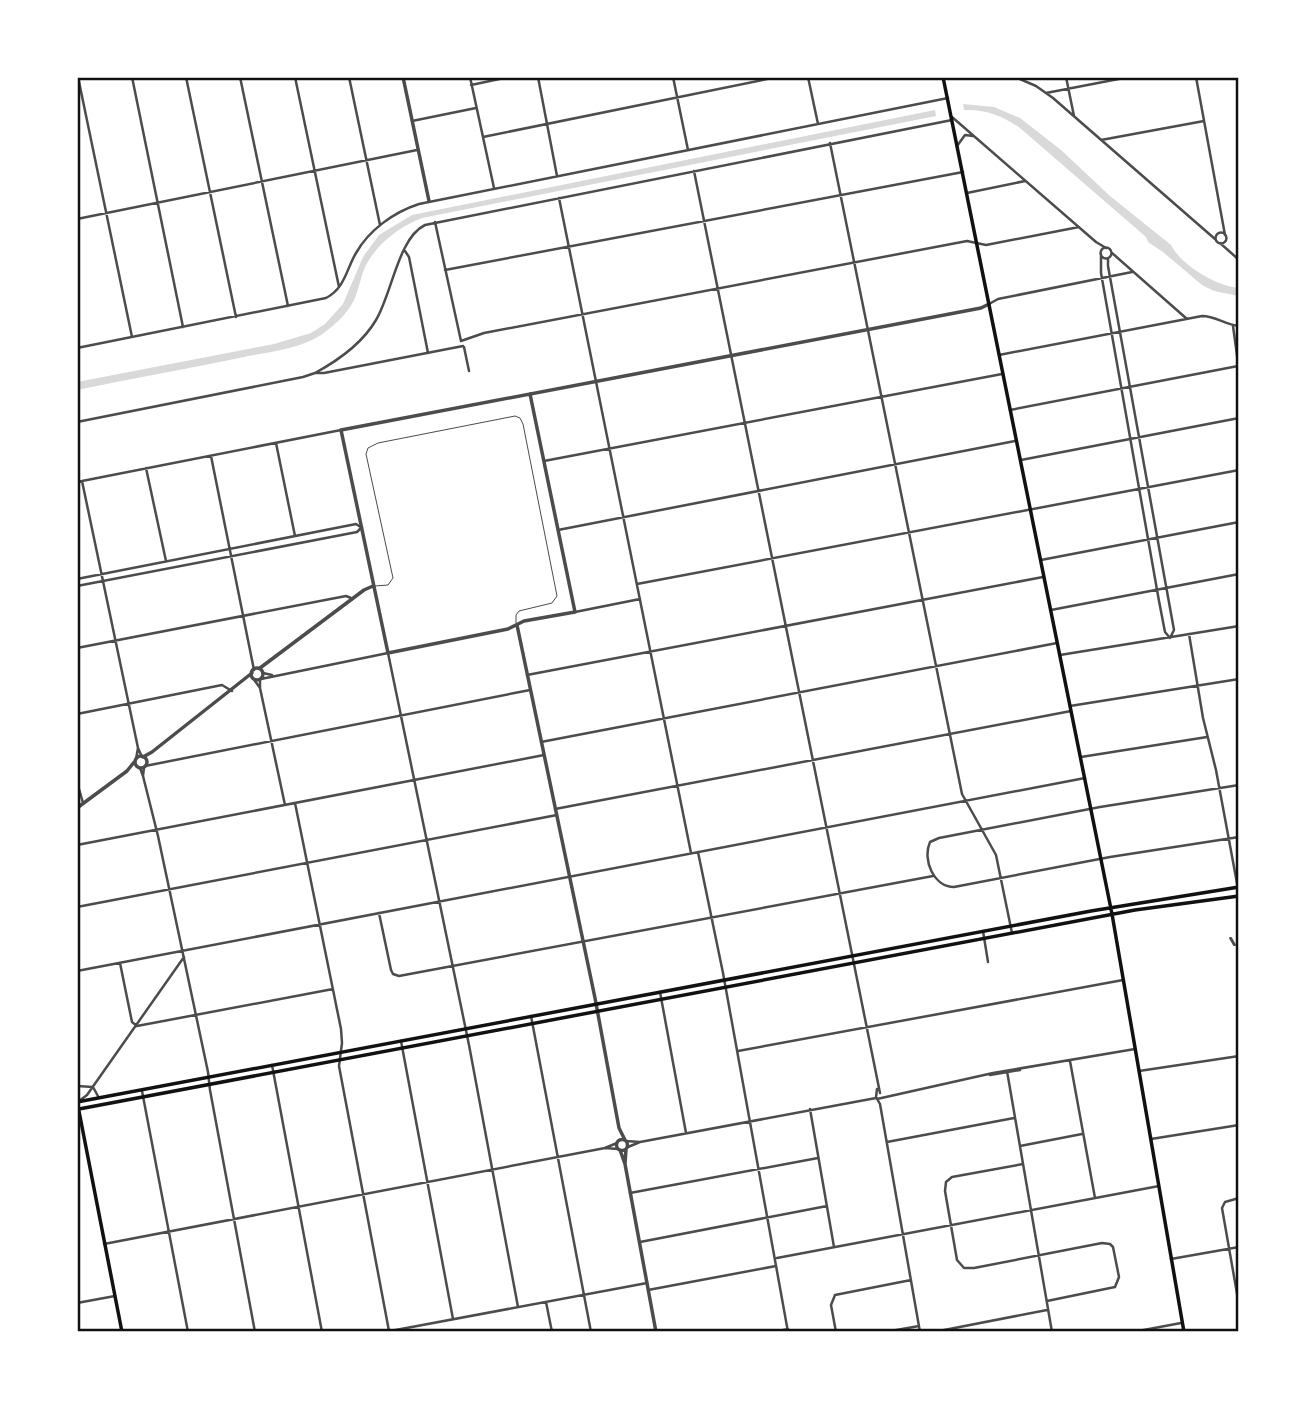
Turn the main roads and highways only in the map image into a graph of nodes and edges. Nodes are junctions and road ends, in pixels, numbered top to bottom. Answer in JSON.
{"nodes":[{"id":1,"x":943,"y":77,"type":"edge"},
{"id":2,"x":1239,"y":887,"type":"edge"},
{"id":3,"x":1239,"y":895,"type":"edge"},
{"id":4,"x":1175,"y":897,"type":"junction"},
{"id":5,"x":1176,"y":903,"type":"junction"},
{"id":6,"x":1110,"y":907,"type":"junction"},
{"id":7,"x":1112,"y":914,"type":"junction"},
{"id":8,"x":77,"y":1102,"type":"edge"},
{"id":9,"x":78,"y":1109,"type":"edge"},
{"id":10,"x":122,"y":1332,"type":"edge"},
{"id":11,"x":1184,"y":1332,"type":"edge"}],
"edges":[{"from":1,"to":6,"type":"main road"},
{"from":2,"to":4,"type":"main road"},
{"from":3,"to":5,"type":"main road"},
{"from":4,"to":5,"type":"main road"},
{"from":4,"to":6,"type":"main road"},
{"from":5,"to":7,"type":"main road"},
{"from":6,"to":7,"type":"main road"},
{"from":6,"to":8,"type":"main road"},
{"from":7,"to":9,"type":"main road"},
{"from":7,"to":11,"type":"main road"},
{"from":8,"to":9,"type":"main road"},
{"from":9,"to":10,"type":"main road"}]}
